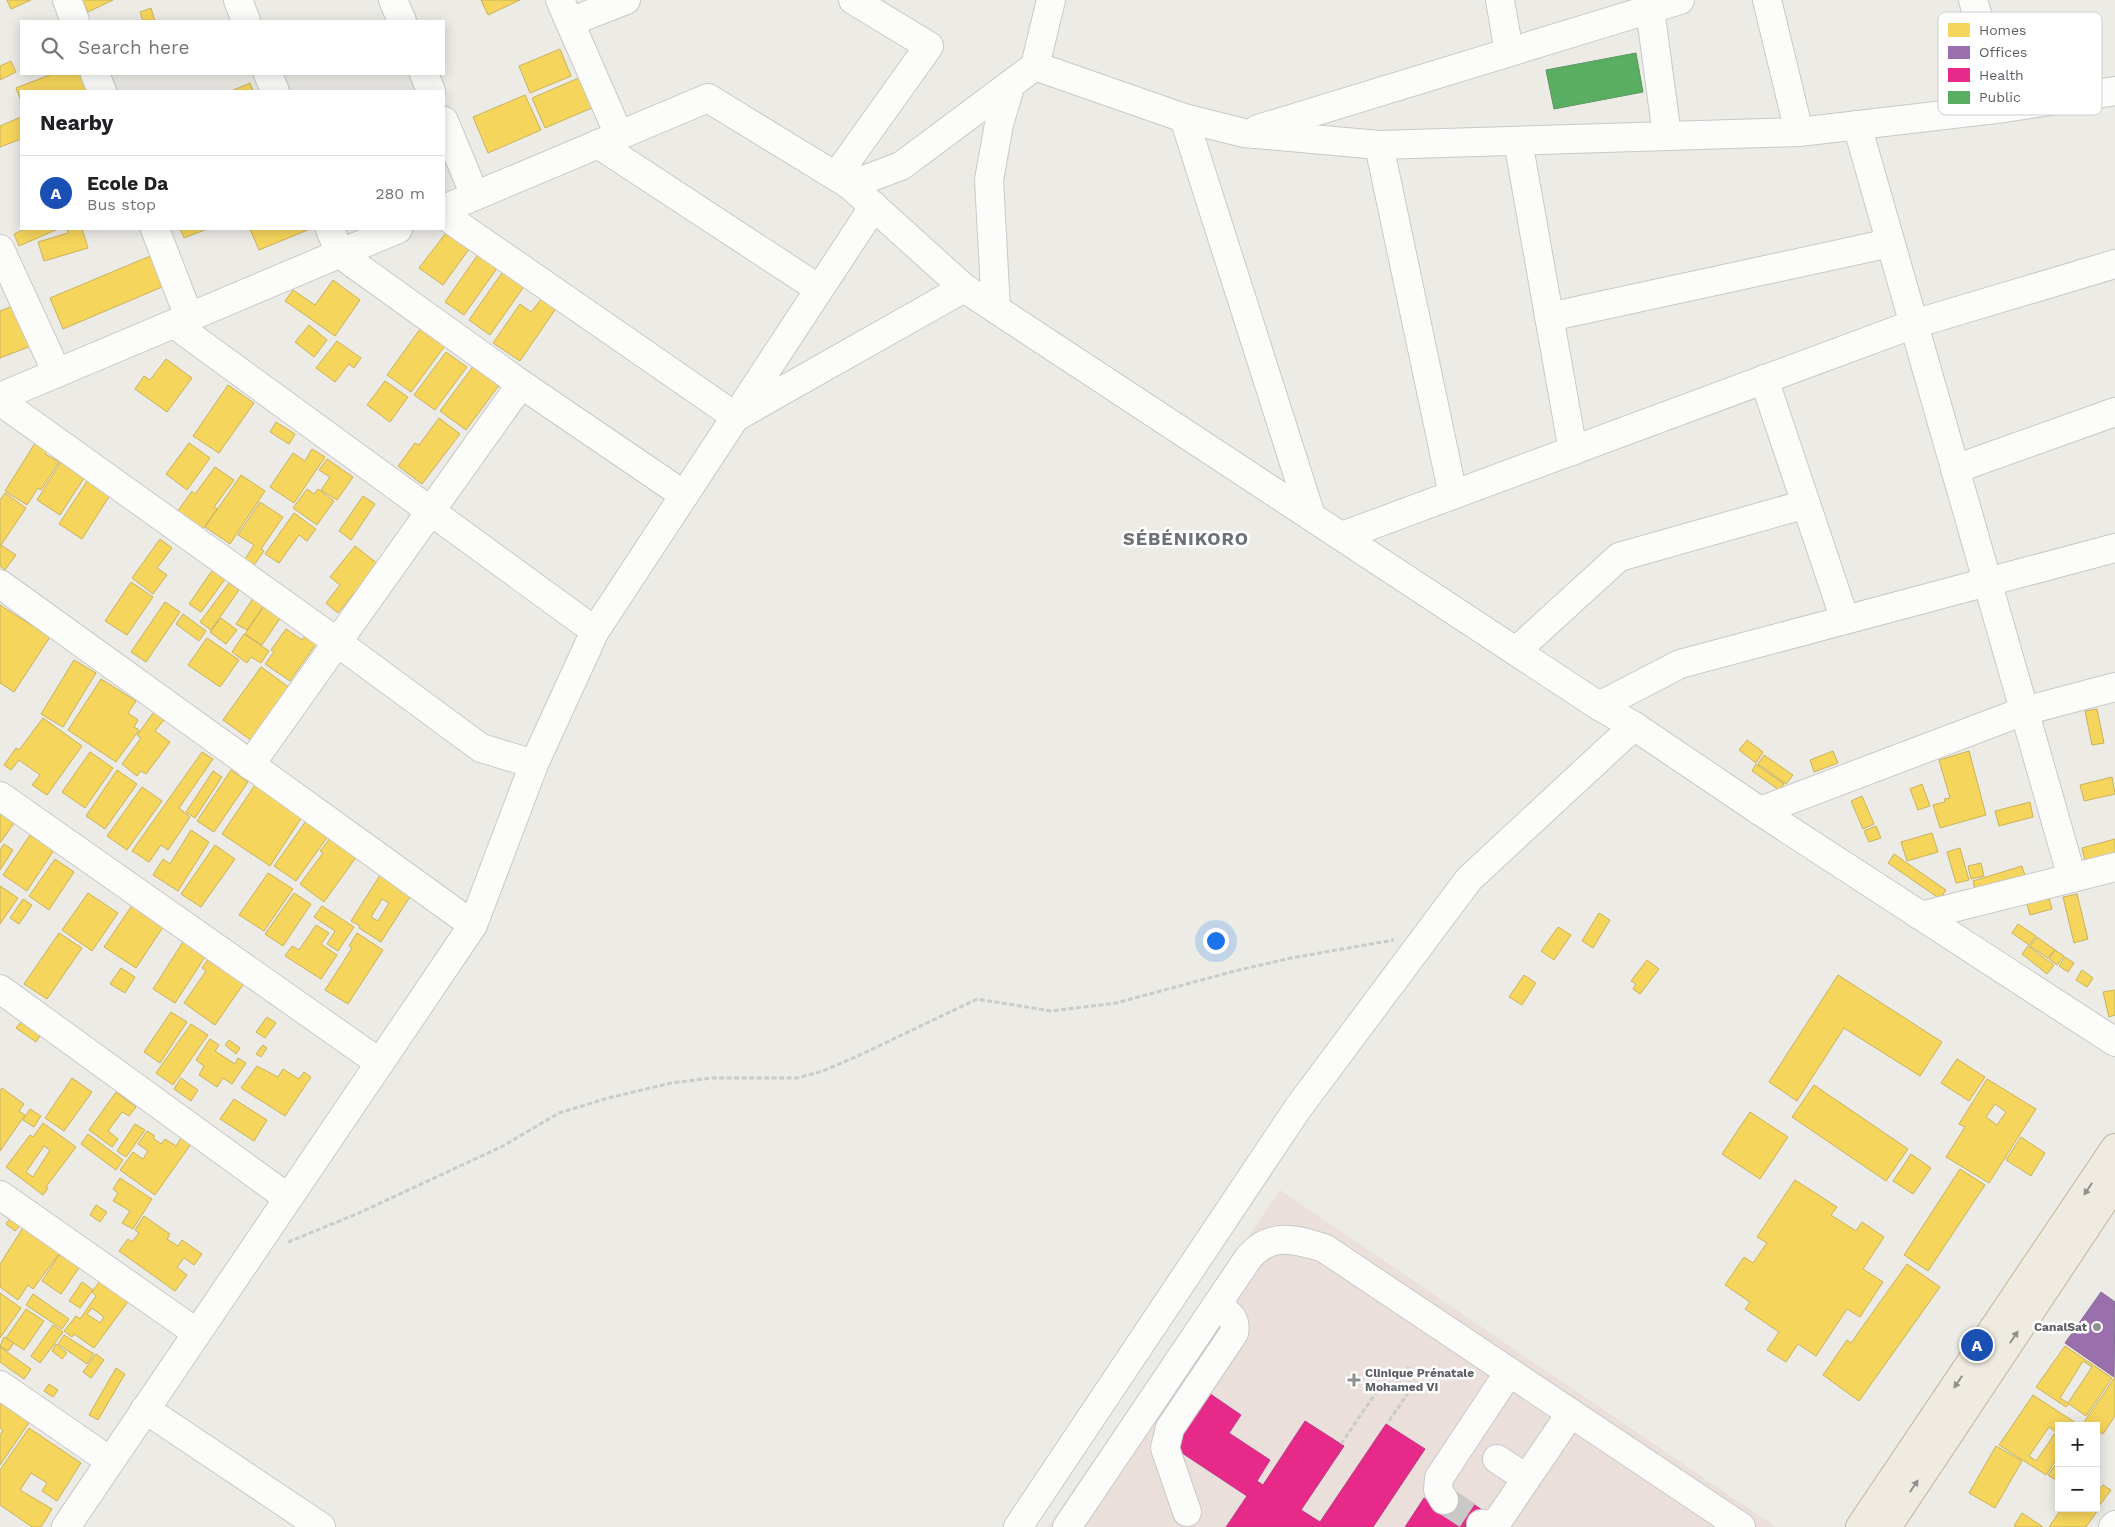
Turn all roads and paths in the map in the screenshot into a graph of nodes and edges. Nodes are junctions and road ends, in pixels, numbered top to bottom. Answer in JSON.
{"nodes":[{"id":1,"x":67,"y":0,"type":"edge"},
{"id":2,"x":238,"y":0,"type":"edge"},
{"id":3,"x":393,"y":0,"type":"edge"},
{"id":4,"x":626,"y":0,"type":"edge"},
{"id":5,"x":853,"y":0,"type":"edge"},
{"id":6,"x":1500,"y":0,"type":"edge"},
{"id":7,"x":1680,"y":0,"type":"edge"},
{"id":8,"x":1767,"y":0,"type":"edge"},
{"id":9,"x":1057,"y":1,"type":"edge"},
{"id":10,"x":1650,"y":9,"type":"junction"},
{"id":11,"x":565,"y":11,"type":"edge"},
{"id":12,"x":75,"y":20,"type":"edge"},
{"id":13,"x":246,"y":20,"type":"edge"},
{"id":14,"x":402,"y":20,"type":"edge"},
{"id":15,"x":1509,"y":52,"type":"junction"},
{"id":16,"x":1035,"y":66,"type":"junction"},
{"id":17,"x":95,"y":75,"type":"edge"},
{"id":18,"x":268,"y":75,"type":"edge"},
{"id":19,"x":424,"y":75,"type":"edge"},
{"id":20,"x":1011,"y":84,"type":"junction"},
{"id":21,"x":102,"y":90,"type":"edge"},
{"id":22,"x":274,"y":90,"type":"edge"},
{"id":23,"x":431,"y":90,"type":"edge"},
{"id":24,"x":2115,"y":92,"type":"edge"},
{"id":25,"x":2102,"y":94,"type":"edge"},
{"id":26,"x":1943,"y":115,"type":"edge"},
{"id":27,"x":1184,"y":118,"type":"junction"},
{"id":28,"x":445,"y":123,"type":"edge"},
{"id":29,"x":1857,"y":125,"type":"junction"},
{"id":30,"x":1799,"y":132,"type":"junction"},
{"id":31,"x":1244,"y":133,"type":"junction"},
{"id":32,"x":1668,"y":136,"type":"junction"},
{"id":33,"x":609,"y":140,"type":"junction"},
{"id":34,"x":1518,"y":140,"type":"junction"},
{"id":35,"x":1380,"y":145,"type":"junction"},
{"id":36,"x":844,"y":180,"type":"junction"},
{"id":37,"x":476,"y":196,"type":"junction"},
{"id":38,"x":874,"y":206,"type":"junction"},
{"id":39,"x":445,"y":209,"type":"edge"},
{"id":40,"x":445,"y":216,"type":"edge"},
{"id":41,"x":155,"y":230,"type":"edge"},
{"id":42,"x":330,"y":230,"type":"edge"},
{"id":43,"x":396,"y":230,"type":"edge"},
{"id":44,"x":1890,"y":243,"type":"junction"},
{"id":45,"x":0,"y":249,"type":"edge"},
{"id":46,"x":340,"y":254,"type":"junction"},
{"id":47,"x":2115,"y":264,"type":"edge"},
{"id":48,"x":964,"y":288,"type":"junction"},
{"id":49,"x":819,"y":289,"type":"junction"},
{"id":50,"x":996,"y":309,"type":"junction"},
{"id":51,"x":1549,"y":317,"type":"junction"},
{"id":52,"x":181,"y":321,"type":"junction"},
{"id":53,"x":1914,"y":324,"type":"junction"},
{"id":54,"x":57,"y":373,"type":"junction"},
{"id":55,"x":1764,"y":379,"type":"junction"},
{"id":56,"x":521,"y":384,"type":"junction"},
{"id":57,"x":0,"y":399,"type":"edge"},
{"id":58,"x":2115,"y":412,"type":"edge"},
{"id":59,"x":736,"y":417,"type":"junction"},
{"id":60,"x":1573,"y":451,"type":"junction"},
{"id":61,"x":1955,"y":469,"type":"junction"},
{"id":62,"x":684,"y":495,"type":"junction"},
{"id":63,"x":1453,"y":495,"type":"junction"},
{"id":64,"x":1806,"y":504,"type":"junction"},
{"id":65,"x":429,"y":512,"type":"junction"},
{"id":66,"x":1312,"y":516,"type":"junction"},
{"id":67,"x":1342,"y":536,"type":"junction"},
{"id":68,"x":2115,"y":548,"type":"edge"},
{"id":69,"x":1987,"y":582,"type":"junction"},
{"id":70,"x":0,"y":584,"type":"edge"},
{"id":71,"x":1845,"y":620,"type":"junction"},
{"id":72,"x":594,"y":631,"type":"junction"},
{"id":73,"x":337,"y":642,"type":"junction"},
{"id":74,"x":1516,"y":651,"type":"junction"},
{"id":75,"x":2115,"y":687,"type":"edge"},
{"id":76,"x":1599,"y":706,"type":"junction"},
{"id":77,"x":2024,"y":711,"type":"junction"},
{"id":78,"x":1634,"y":726,"type":"junction"},
{"id":79,"x":534,"y":764,"type":"junction"},
{"id":80,"x":250,"y":765,"type":"junction"},
{"id":81,"x":0,"y":796,"type":"edge"},
{"id":82,"x":1760,"y":811,"type":"junction"},
{"id":83,"x":2115,"y":867,"type":"edge"},
{"id":84,"x":2072,"y":878,"type":"junction"},
{"id":85,"x":1921,"y":916,"type":"junction"},
{"id":86,"x":473,"y":925,"type":"junction"},
{"id":87,"x":1427,"y":935,"type":"junction"},
{"id":88,"x":0,"y":988,"type":"edge"},
{"id":89,"x":2115,"y":1042,"type":"edge"},
{"id":90,"x":380,"y":1063,"type":"junction"},
{"id":91,"x":2115,"y":1148,"type":"edge"},
{"id":92,"x":2115,"y":1184,"type":"edge"},
{"id":93,"x":0,"y":1195,"type":"edge"},
{"id":94,"x":288,"y":1198,"type":"junction"},
{"id":95,"x":280,"y":1246,"type":"dead end"},
{"id":96,"x":1217,"y":1305,"type":"junction"},
{"id":97,"x":197,"y":1333,"type":"junction"},
{"id":98,"x":1409,"y":1367,"type":"dead end"},
{"id":99,"x":1510,"y":1372,"type":"junction"},
{"id":100,"x":1398,"y":1382,"type":"junction"},
{"id":101,"x":0,"y":1385,"type":"edge"},
{"id":102,"x":146,"y":1409,"type":"junction"},
{"id":103,"x":1571,"y":1413,"type":"junction"},
{"id":104,"x":1387,"y":1424,"type":"dead end"},
{"id":105,"x":1341,"y":1444,"type":"dead end"},
{"id":106,"x":1497,"y":1459,"type":"dead end"},
{"id":107,"x":110,"y":1461,"type":"junction"},
{"id":108,"x":1526,"y":1478,"type":"junction"},
{"id":109,"x":1444,"y":1500,"type":"dead end"},
{"id":110,"x":1187,"y":1512,"type":"dead end"},
{"id":111,"x":1481,"y":1524,"type":"dead end"},
{"id":112,"x":66,"y":1527,"type":"edge"},
{"id":113,"x":321,"y":1527,"type":"edge"},
{"id":114,"x":1018,"y":1527,"type":"edge"},
{"id":115,"x":1067,"y":1527,"type":"edge"},
{"id":116,"x":1741,"y":1527,"type":"edge"},
{"id":117,"x":1860,"y":1527,"type":"edge"},
{"id":118,"x":1887,"y":1527,"type":"edge"}],
"edges":[{"from":1,"to":12,"type":"street"},
{"from":2,"to":13,"type":"street"},
{"from":3,"to":14,"type":"street"},
{"from":4,"to":11,"type":"street"},
{"from":5,"to":36,"type":"street"},
{"from":6,"to":15,"type":"street"},
{"from":7,"to":10,"type":"street"},
{"from":8,"to":30,"type":"street"},
{"from":9,"to":16,"type":"street"},
{"from":10,"to":15,"type":"street"},
{"from":10,"to":32,"type":"street"},
{"from":11,"to":33,"type":"street"},
{"from":15,"to":31,"type":"street"},
{"from":16,"to":20,"type":"street"},
{"from":16,"to":27,"type":"street"},
{"from":17,"to":21,"type":"street"},
{"from":18,"to":22,"type":"street"},
{"from":19,"to":23,"type":"street"},
{"from":20,"to":36,"type":"street"},
{"from":20,"to":50,"type":"street"},
{"from":24,"to":25,"type":"street"},
{"from":26,"to":29,"type":"street"},
{"from":27,"to":31,"type":"street"},
{"from":27,"to":66,"type":"street"},
{"from":28,"to":37,"type":"street"},
{"from":29,"to":30,"type":"street"},
{"from":29,"to":44,"type":"street"},
{"from":30,"to":32,"type":"street"},
{"from":31,"to":35,"type":"street"},
{"from":32,"to":34,"type":"street"},
{"from":33,"to":36,"type":"street"},
{"from":33,"to":37,"type":"street"},
{"from":33,"to":49,"type":"street"},
{"from":34,"to":35,"type":"street"},
{"from":34,"to":51,"type":"street"},
{"from":35,"to":63,"type":"street"},
{"from":36,"to":38,"type":"street"},
{"from":37,"to":39,"type":"street"},
{"from":38,"to":48,"type":"street"},
{"from":38,"to":49,"type":"street"},
{"from":40,"to":59,"type":"street"},
{"from":41,"to":52,"type":"street"},
{"from":42,"to":46,"type":"street"},
{"from":43,"to":46,"type":"street"},
{"from":44,"to":51,"type":"street"},
{"from":44,"to":53,"type":"street"},
{"from":45,"to":54,"type":"street"},
{"from":46,"to":52,"type":"street"},
{"from":46,"to":56,"type":"street"},
{"from":47,"to":53,"type":"street"},
{"from":48,"to":50,"type":"street"},
{"from":48,"to":59,"type":"street"},
{"from":49,"to":59,"type":"street"},
{"from":50,"to":66,"type":"street"},
{"from":51,"to":60,"type":"street"},
{"from":52,"to":54,"type":"street"},
{"from":52,"to":65,"type":"street"},
{"from":53,"to":55,"type":"street"},
{"from":53,"to":61,"type":"street"},
{"from":54,"to":57,"type":"street"},
{"from":55,"to":60,"type":"street"},
{"from":55,"to":64,"type":"street"},
{"from":56,"to":62,"type":"street"},
{"from":56,"to":65,"type":"street"},
{"from":57,"to":73,"type":"street"},
{"from":58,"to":61,"type":"street"},
{"from":59,"to":62,"type":"street"},
{"from":60,"to":63,"type":"street"},
{"from":61,"to":69,"type":"street"},
{"from":62,"to":72,"type":"street"},
{"from":63,"to":67,"type":"street"},
{"from":64,"to":71,"type":"street"},
{"from":64,"to":74,"type":"street"},
{"from":65,"to":72,"type":"street"},
{"from":65,"to":73,"type":"street"},
{"from":66,"to":67,"type":"street"},
{"from":67,"to":74,"type":"street"},
{"from":68,"to":69,"type":"street"},
{"from":69,"to":71,"type":"street"},
{"from":69,"to":77,"type":"street"},
{"from":70,"to":80,"type":"street"},
{"from":71,"to":76,"type":"street"},
{"from":72,"to":79,"type":"street"},
{"from":73,"to":79,"type":"street"},
{"from":73,"to":80,"type":"street"},
{"from":74,"to":76,"type":"street"},
{"from":75,"to":77,"type":"street"},
{"from":76,"to":78,"type":"street"},
{"from":77,"to":82,"type":"street"},
{"from":77,"to":84,"type":"street"},
{"from":78,"to":82,"type":"street"},
{"from":78,"to":87,"type":"street"},
{"from":79,"to":86,"type":"street"},
{"from":80,"to":86,"type":"street"},
{"from":81,"to":90,"type":"street"},
{"from":82,"to":85,"type":"street"},
{"from":83,"to":84,"type":"street"},
{"from":84,"to":85,"type":"street"},
{"from":85,"to":89,"type":"street"},
{"from":86,"to":90,"type":"street"},
{"from":87,"to":95,"type":"path"},
{"from":87,"to":114,"type":"street"},
{"from":88,"to":94,"type":"street"},
{"from":90,"to":94,"type":"street"},
{"from":91,"to":117,"type":"highway","one_way":true},
{"from":118,"to":92,"type":"highway","one_way":true},
{"from":93,"to":97,"type":"street"},
{"from":94,"to":97,"type":"street"},
{"from":96,"to":99,"type":"street"},
{"from":96,"to":110,"type":"street"},
{"from":96,"to":115,"type":"street"},
{"from":97,"to":102,"type":"street"},
{"from":98,"to":100,"type":"path"},
{"from":99,"to":103,"type":"street"},
{"from":99,"to":109,"type":"street"},
{"from":100,"to":104,"type":"path"},
{"from":100,"to":105,"type":"path"},
{"from":101,"to":107,"type":"street"},
{"from":102,"to":107,"type":"street"},
{"from":102,"to":113,"type":"street"},
{"from":103,"to":108,"type":"street"},
{"from":103,"to":116,"type":"street"},
{"from":106,"to":108,"type":"street"},
{"from":107,"to":112,"type":"street"},
{"from":108,"to":111,"type":"street"}]}
